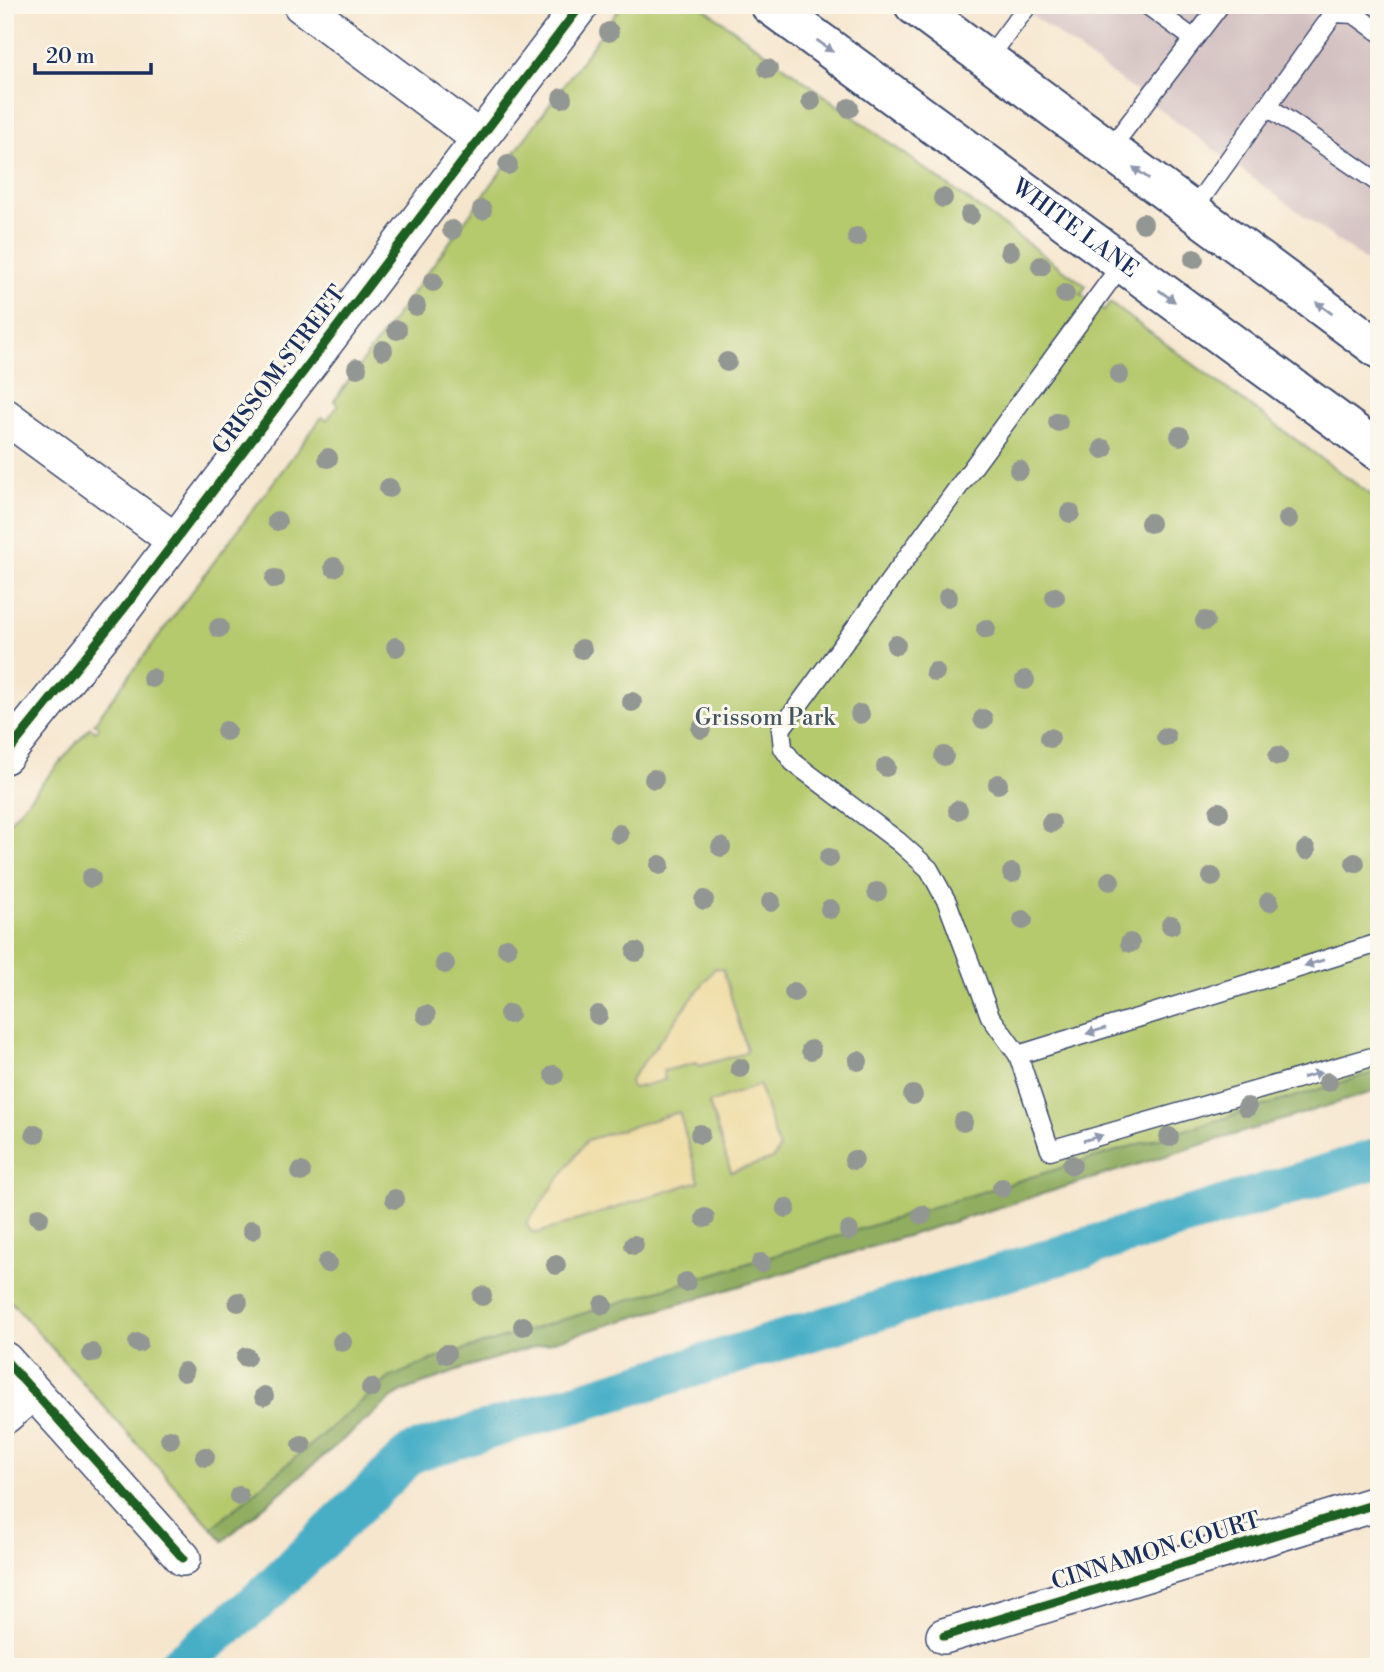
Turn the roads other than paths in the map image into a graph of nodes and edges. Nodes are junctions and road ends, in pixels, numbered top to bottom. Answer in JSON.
{"nodes":[{"id":1,"x":301,"y":5,"type":"edge"},
{"id":2,"x":581,"y":5,"type":"edge"},
{"id":3,"x":770,"y":5,"type":"edge"},
{"id":4,"x":914,"y":5,"type":"edge"},
{"id":5,"x":1028,"y":5,"type":"edge"},
{"id":6,"x":1147,"y":5,"type":"edge"},
{"id":7,"x":1220,"y":5,"type":"edge"},
{"id":8,"x":1335,"y":9,"type":"edge"},
{"id":9,"x":1379,"y":32,"type":"edge"},
{"id":10,"x":1194,"y":39,"type":"junction"},
{"id":11,"x":987,"y":60,"type":"junction"},
{"id":12,"x":1267,"y":106,"type":"junction"},
{"id":13,"x":480,"y":139,"type":"junction"},
{"id":14,"x":1109,"y":150,"type":"junction"},
{"id":15,"x":1379,"y":183,"type":"edge"},
{"id":16,"x":1192,"y":211,"type":"junction"},
{"id":17,"x":1122,"y":264,"type":"junction"},
{"id":18,"x":1379,"y":349,"type":"edge"},
{"id":19,"x":1308,"y":400,"type":"junction"},
{"id":20,"x":5,"y":416,"type":"edge"},
{"id":21,"x":1379,"y":438,"type":"edge"},
{"id":22,"x":1379,"y":451,"type":"edge"},
{"id":23,"x":173,"y":540,"type":"junction"},
{"id":24,"x":5,"y":756,"type":"edge"},
{"id":25,"x":1379,"y":943,"type":"edge"},
{"id":26,"x":1018,"y":1055,"type":"junction"},
{"id":27,"x":1379,"y":1055,"type":"edge"},
{"id":28,"x":5,"y":1360,"type":"edge"},
{"id":29,"x":33,"y":1392,"type":"junction"},
{"id":30,"x":5,"y":1416,"type":"edge"},
{"id":31,"x":1379,"y":1503,"type":"edge"},
{"id":32,"x":183,"y":1558,"type":"dead end"},
{"id":33,"x":944,"y":1636,"type":"dead end"}],
"edges":[{"from":1,"to":13,"type":"street"},
{"from":2,"to":13,"type":"street","name":"GRISSOM STREET"},
{"from":3,"to":17,"type":"main road","name":"WHITE LANE","one_way":true},
{"from":4,"to":11,"type":"main road"},
{"from":5,"to":11,"type":"lane"},
{"from":6,"to":10,"type":"lane"},
{"from":7,"to":10,"type":"lane"},
{"from":8,"to":9,"type":"lane"},
{"from":8,"to":12,"type":"lane"},
{"from":10,"to":14,"type":"lane"},
{"from":11,"to":14,"type":"main road"},
{"from":12,"to":15,"type":"lane"},
{"from":12,"to":16,"type":"lane"},
{"from":13,"to":23,"type":"street","name":"GRISSOM STREET"},
{"from":16,"to":14,"type":"main road","one_way":true},
{"from":18,"to":16,"type":"main road","one_way":true},
{"from":17,"to":19,"type":"main road","name":"WHITE LANE","one_way":true},
{"from":17,"to":26,"type":"lane"},
{"from":19,"to":21,"type":"main road"},
{"from":19,"to":22,"type":"main road","name":"WHITE LANE"},
{"from":20,"to":23,"type":"street"},
{"from":23,"to":24,"type":"street","name":"GRISSOM STREET"},
{"from":25,"to":26,"type":"lane","one_way":true},
{"from":26,"to":27,"type":"lane","one_way":true},
{"from":28,"to":29,"type":"street"},
{"from":29,"to":30,"type":"street"},
{"from":29,"to":32,"type":"street"},
{"from":31,"to":33,"type":"street","name":"CINNAMON COURT"}]}
